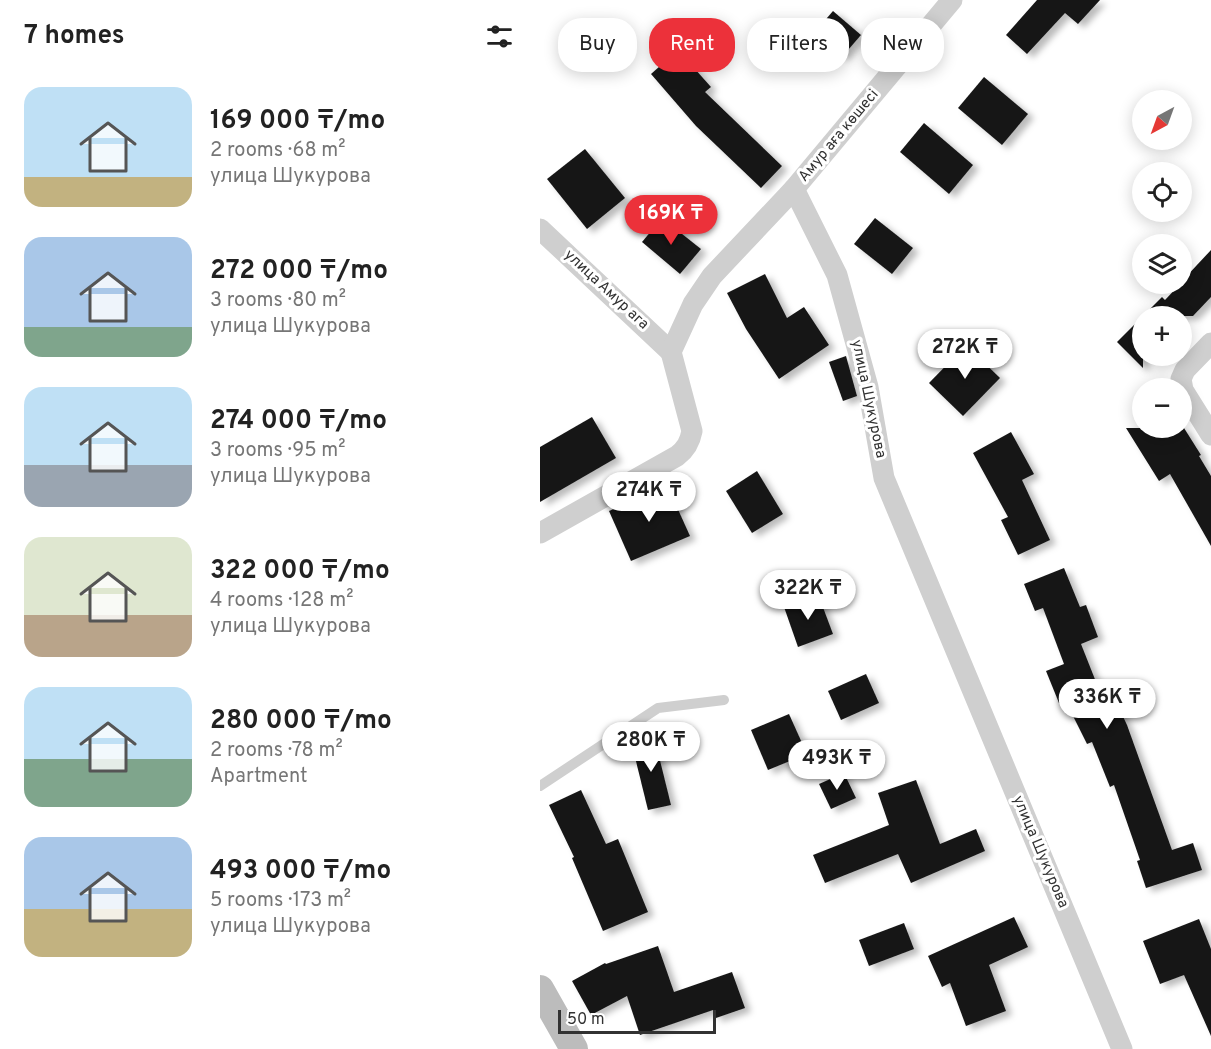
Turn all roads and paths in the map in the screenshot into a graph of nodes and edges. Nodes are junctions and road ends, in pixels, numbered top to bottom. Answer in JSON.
{"nodes":[{"id":1,"x":952,"y":0,"type":"edge"},
{"id":2,"x":794,"y":189,"type":"junction"},
{"id":3,"x":540,"y":229,"type":"edge"},
{"id":4,"x":1211,"y":343,"type":"edge"},
{"id":5,"x":671,"y":352,"type":"junction"},
{"id":6,"x":1211,"y":435,"type":"edge"},
{"id":7,"x":540,"y":533,"type":"edge"},
{"id":8,"x":724,"y":700,"type":"dead end"},
{"id":9,"x":540,"y":786,"type":"edge"},
{"id":10,"x":540,"y":989,"type":"edge"},
{"id":11,"x":573,"y":1049,"type":"edge"},
{"id":12,"x":1122,"y":1049,"type":"edge"}],
"edges":[{"from":1,"to":2,"type":"street","name":"Амур аға көшесі"},
{"from":2,"to":5,"type":"street"},
{"from":2,"to":12,"type":"street","name":"улица Шукурова"},
{"from":3,"to":5,"type":"street","name":"улица Амур ага"},
{"from":4,"to":6,"type":"street"},
{"from":5,"to":7,"type":"street"},
{"from":8,"to":9,"type":"lane"},
{"from":10,"to":11,"type":"main road"}]}
